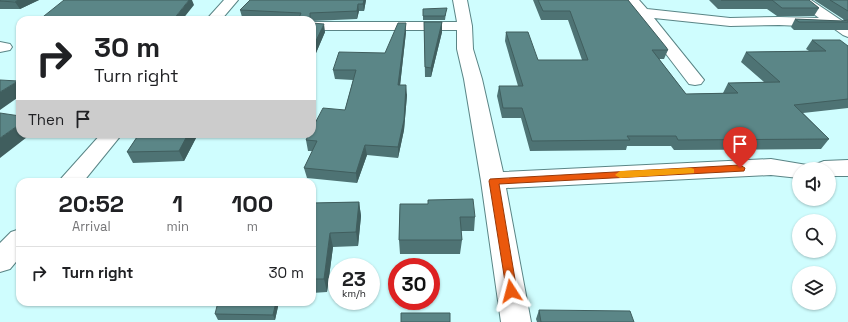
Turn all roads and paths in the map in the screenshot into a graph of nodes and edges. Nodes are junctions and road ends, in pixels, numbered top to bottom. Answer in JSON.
{"nodes":[{"id":1,"x":231,"y":0,"type":"edge"},
{"id":2,"x":460,"y":0,"type":"edge"},
{"id":3,"x":632,"y":0,"type":"edge"},
{"id":4,"x":802,"y":0,"type":"edge"},
{"id":5,"x":643,"y":13,"type":"junction"},
{"id":6,"x":217,"y":16,"type":"edge"},
{"id":7,"x":840,"y":22,"type":"edge"},
{"id":8,"x":316,"y":26,"type":"edge"},
{"id":9,"x":466,"y":26,"type":"junction"},
{"id":10,"x":695,"y":80,"type":"dead end"},
{"id":11,"x":108,"y":138,"type":"edge"},
{"id":12,"x":836,"y":168,"type":"edge"},
{"id":13,"x":848,"y":168,"type":"edge"},
{"id":14,"x":792,"y":169,"type":"edge"},
{"id":15,"x":74,"y":178,"type":"edge"},
{"id":16,"x":493,"y":181,"type":"junction"},
{"id":17,"x":16,"y":243,"type":"edge"},
{"id":18,"x":0,"y":261,"type":"edge"},
{"id":19,"x":516,"y":322,"type":"edge"}],
"edges":[{"from":1,"to":6,"type":"street"},
{"from":2,"to":9,"type":"street"},
{"from":3,"to":5,"type":"street"},
{"from":4,"to":7,"type":"street"},
{"from":5,"to":7,"type":"street"},
{"from":5,"to":10,"type":"street"},
{"from":8,"to":9,"type":"street"},
{"from":9,"to":16,"type":"street"},
{"from":11,"to":15,"type":"street"},
{"from":12,"to":13,"type":"street"},
{"from":14,"to":16,"type":"street"},
{"from":16,"to":19,"type":"street"},
{"from":17,"to":18,"type":"street"}]}
